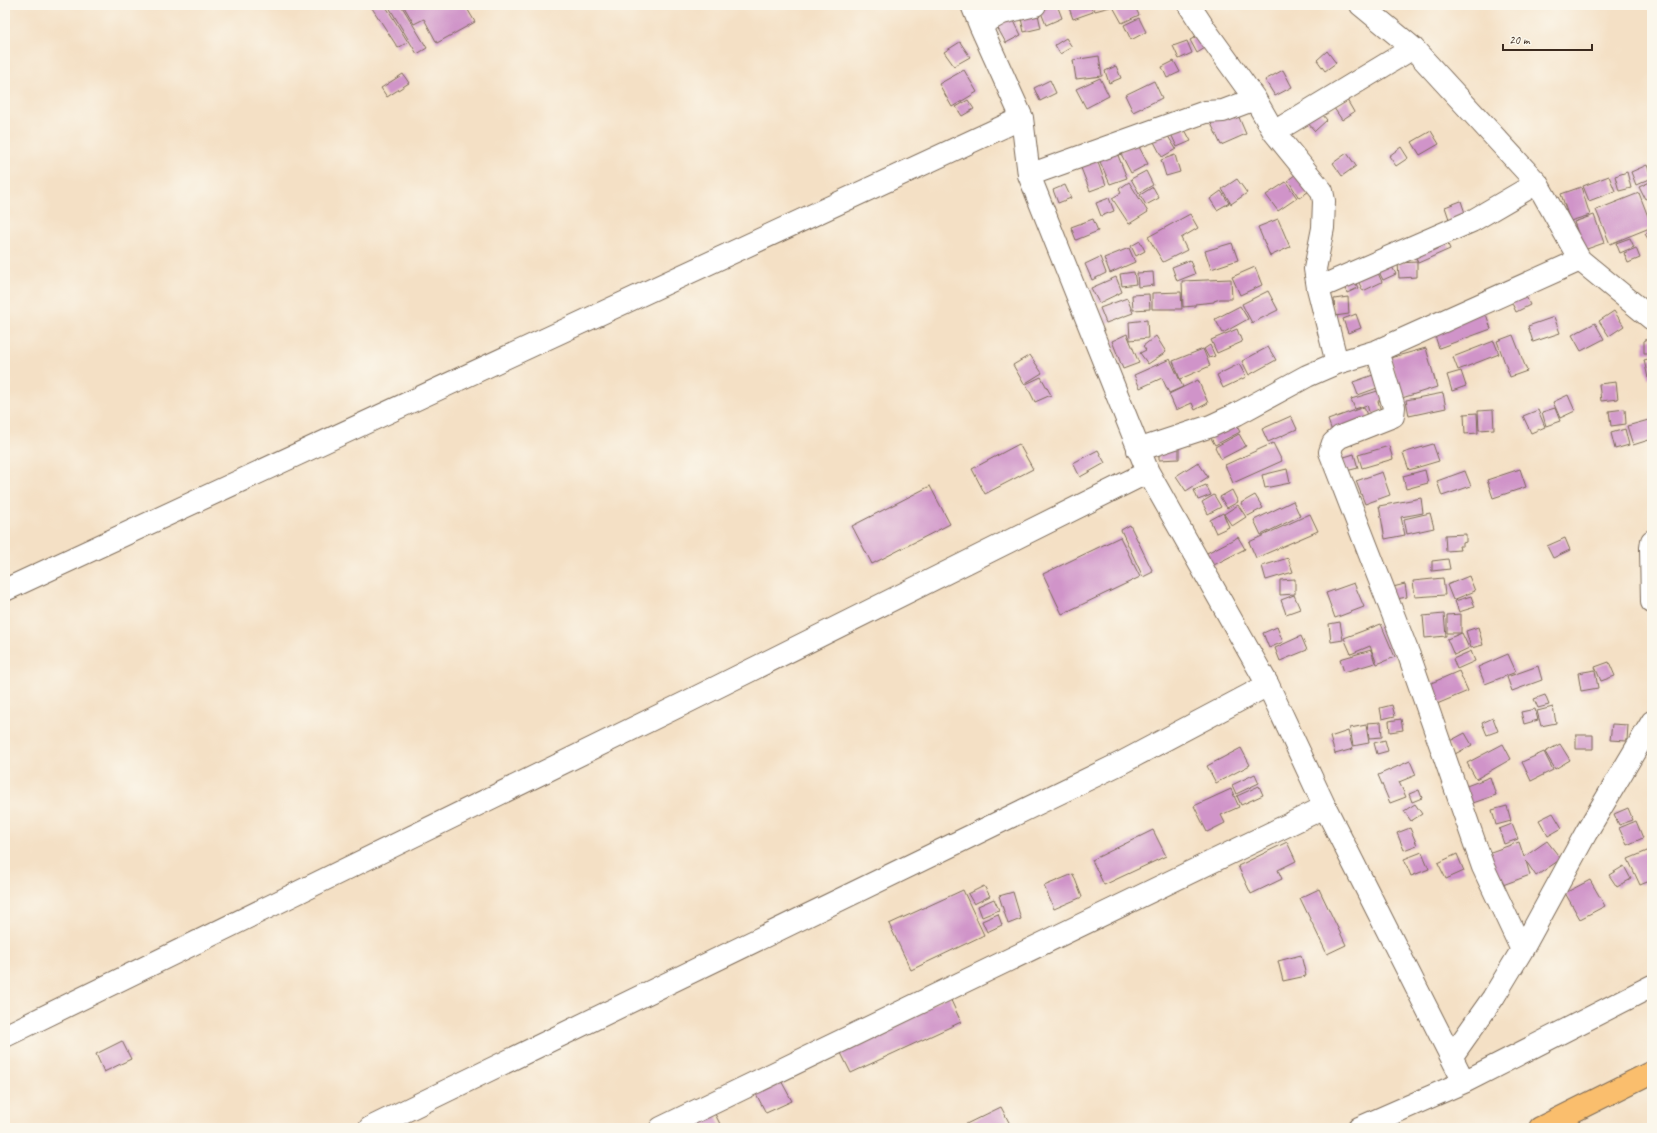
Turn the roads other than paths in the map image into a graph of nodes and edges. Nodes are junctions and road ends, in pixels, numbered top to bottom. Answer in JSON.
{"nodes":[{"id":1,"x":972,"y":5,"type":"edge"},
{"id":2,"x":1035,"y":5,"type":"edge"},
{"id":3,"x":1189,"y":5,"type":"edge"},
{"id":4,"x":1361,"y":5,"type":"edge"},
{"id":5,"x":980,"y":25,"type":"junction"},
{"id":6,"x":1413,"y":48,"type":"junction"},
{"id":7,"x":1255,"y":98,"type":"junction"},
{"id":8,"x":1022,"y":118,"type":"junction"},
{"id":9,"x":1274,"y":132,"type":"junction"},
{"id":10,"x":1029,"y":175,"type":"junction"},
{"id":11,"x":1537,"y":183,"type":"junction"},
{"id":12,"x":1580,"y":260,"type":"junction"},
{"id":13,"x":1318,"y":288,"type":"junction"},
{"id":14,"x":1652,"y":319,"type":"edge"},
{"id":15,"x":1377,"y":351,"type":"junction"},
{"id":16,"x":1337,"y":363,"type":"junction"},
{"id":17,"x":1138,"y":450,"type":"junction"},
{"id":18,"x":1148,"y":472,"type":"junction"},
{"id":19,"x":1652,"y":541,"type":"edge"},
{"id":20,"x":5,"y":590,"type":"edge"},
{"id":21,"x":1652,"y":602,"type":"edge"},
{"id":22,"x":1268,"y":685,"type":"junction"},
{"id":23,"x":1652,"y":722,"type":"edge"},
{"id":24,"x":1325,"y":808,"type":"junction"},
{"id":25,"x":1522,"y":950,"type":"junction"},
{"id":26,"x":1652,"y":986,"type":"edge"},
{"id":27,"x":5,"y":1036,"type":"edge"},
{"id":28,"x":1452,"y":1056,"type":"junction"},
{"id":29,"x":1652,"y":1072,"type":"edge"},
{"id":30,"x":1464,"y":1082,"type":"junction"},
{"id":31,"x":370,"y":1128,"type":"edge"},
{"id":32,"x":661,"y":1128,"type":"edge"},
{"id":33,"x":1359,"y":1128,"type":"edge"},
{"id":34,"x":1540,"y":1128,"type":"edge"}],
"edges":[{"from":1,"to":5,"type":"street"},
{"from":2,"to":5,"type":"street"},
{"from":3,"to":7,"type":"street"},
{"from":4,"to":6,"type":"street"},
{"from":5,"to":8,"type":"street"},
{"from":6,"to":9,"type":"street"},
{"from":6,"to":11,"type":"street"},
{"from":7,"to":9,"type":"street"},
{"from":7,"to":10,"type":"street"},
{"from":8,"to":10,"type":"street"},
{"from":8,"to":20,"type":"street"},
{"from":9,"to":13,"type":"street"},
{"from":10,"to":17,"type":"street"},
{"from":11,"to":12,"type":"street"},
{"from":11,"to":13,"type":"street"},
{"from":12,"to":14,"type":"street"},
{"from":12,"to":15,"type":"street"},
{"from":13,"to":16,"type":"street"},
{"from":15,"to":16,"type":"street"},
{"from":15,"to":25,"type":"street"},
{"from":16,"to":17,"type":"street"},
{"from":17,"to":18,"type":"street"},
{"from":18,"to":22,"type":"street"},
{"from":18,"to":27,"type":"street"},
{"from":19,"to":21,"type":"street"},
{"from":22,"to":24,"type":"street"},
{"from":22,"to":31,"type":"street"},
{"from":23,"to":25,"type":"street"},
{"from":24,"to":28,"type":"street"},
{"from":24,"to":32,"type":"street"},
{"from":25,"to":28,"type":"street"},
{"from":26,"to":30,"type":"street"},
{"from":28,"to":30,"type":"street"},
{"from":29,"to":34,"type":"highway"},
{"from":30,"to":33,"type":"street"}]}
